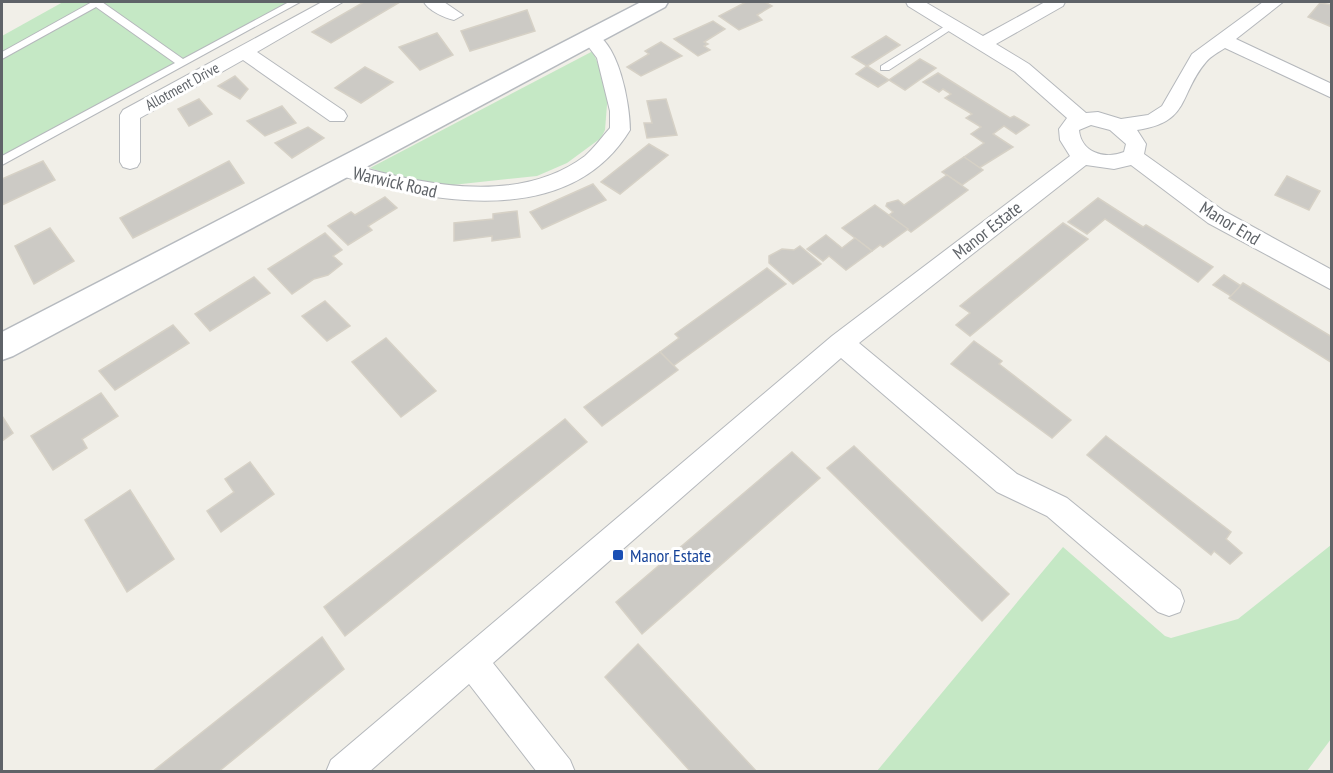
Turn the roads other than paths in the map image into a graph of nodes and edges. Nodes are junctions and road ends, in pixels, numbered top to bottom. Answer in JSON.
{"nodes":[{"id":1,"x":97,"y":2,"type":"edge"},
{"id":2,"x":296,"y":2,"type":"edge"},
{"id":3,"x":334,"y":2,"type":"edge"},
{"id":4,"x":432,"y":2,"type":"edge"},
{"id":5,"x":657,"y":2,"type":"edge"},
{"id":6,"x":914,"y":2,"type":"edge"},
{"id":7,"x":1057,"y":2,"type":"edge"},
{"id":8,"x":1266,"y":3,"type":"edge"},
{"id":9,"x":454,"y":15,"type":"dead end"},
{"id":10,"x":953,"y":24,"type":"junction"},
{"id":11,"x":591,"y":38,"type":"junction"},
{"id":12,"x":1224,"y":40,"type":"junction"},
{"id":13,"x":985,"y":44,"type":"junction"},
{"id":14,"x":244,"y":52,"type":"junction"},
{"id":15,"x":2,"y":56,"type":"edge"},
{"id":16,"x":182,"y":63,"type":"junction"},
{"id":17,"x":885,"y":68,"type":"dead end"},
{"id":18,"x":1332,"y":92,"type":"edge"},
{"id":19,"x":337,"y":116,"type":"dead end"},
{"id":20,"x":1082,"y":120,"type":"junction"},
{"id":21,"x":1121,"y":126,"type":"junction"},
{"id":22,"x":1084,"y":156,"type":"junction"},
{"id":23,"x":1133,"y":156,"type":"junction"},
{"id":24,"x":2,"y":161,"type":"edge"},
{"id":25,"x":130,"y":162,"type":"dead end"},
{"id":26,"x":339,"y":168,"type":"junction"},
{"id":27,"x":1332,"y":281,"type":"edge"},
{"id":28,"x":841,"y":343,"type":"junction"},
{"id":29,"x":2,"y":347,"type":"edge"},
{"id":30,"x":1169,"y":602,"type":"dead end"},
{"id":31,"x":471,"y":661,"type":"junction"},
{"id":32,"x":343,"y":771,"type":"edge"},
{"id":33,"x":558,"y":771,"type":"edge"}],
"edges":[{"from":1,"to":15,"type":"lane"},
{"from":1,"to":16,"type":"lane"},
{"from":2,"to":16,"type":"lane"},
{"from":3,"to":14,"type":"street","name":"Allotment Drive"},
{"from":4,"to":9,"type":"street"},
{"from":5,"to":11,"type":"street","name":"Warwick Road"},
{"from":6,"to":10,"type":"street"},
{"from":7,"to":13,"type":"street"},
{"from":8,"to":12,"type":"street"},
{"from":10,"to":13,"type":"street"},
{"from":10,"to":17,"type":"lane"},
{"from":11,"to":26,"type":"street","name":"Warwick Road"},
{"from":11,"to":26,"type":"street","name":"Warwick Road"},
{"from":12,"to":18,"type":"street"},
{"from":12,"to":21,"type":"street"},
{"from":13,"to":20,"type":"street"},
{"from":14,"to":19,"type":"street"},
{"from":14,"to":25,"type":"street","name":"Allotment Drive"},
{"from":16,"to":24,"type":"lane"},
{"from":20,"to":21,"type":"street"},
{"from":20,"to":22,"type":"street"},
{"from":21,"to":23,"type":"street"},
{"from":22,"to":23,"type":"street"},
{"from":22,"to":28,"type":"street","name":"Manor Estate"},
{"from":23,"to":27,"type":"street","name":"Manor End"},
{"from":26,"to":29,"type":"street","name":"Warwick Road"},
{"from":28,"to":30,"type":"street"},
{"from":28,"to":31,"type":"street","name":"Manor Estate"},
{"from":31,"to":32,"type":"street","name":"Manor Estate"},
{"from":31,"to":33,"type":"street"}]}
